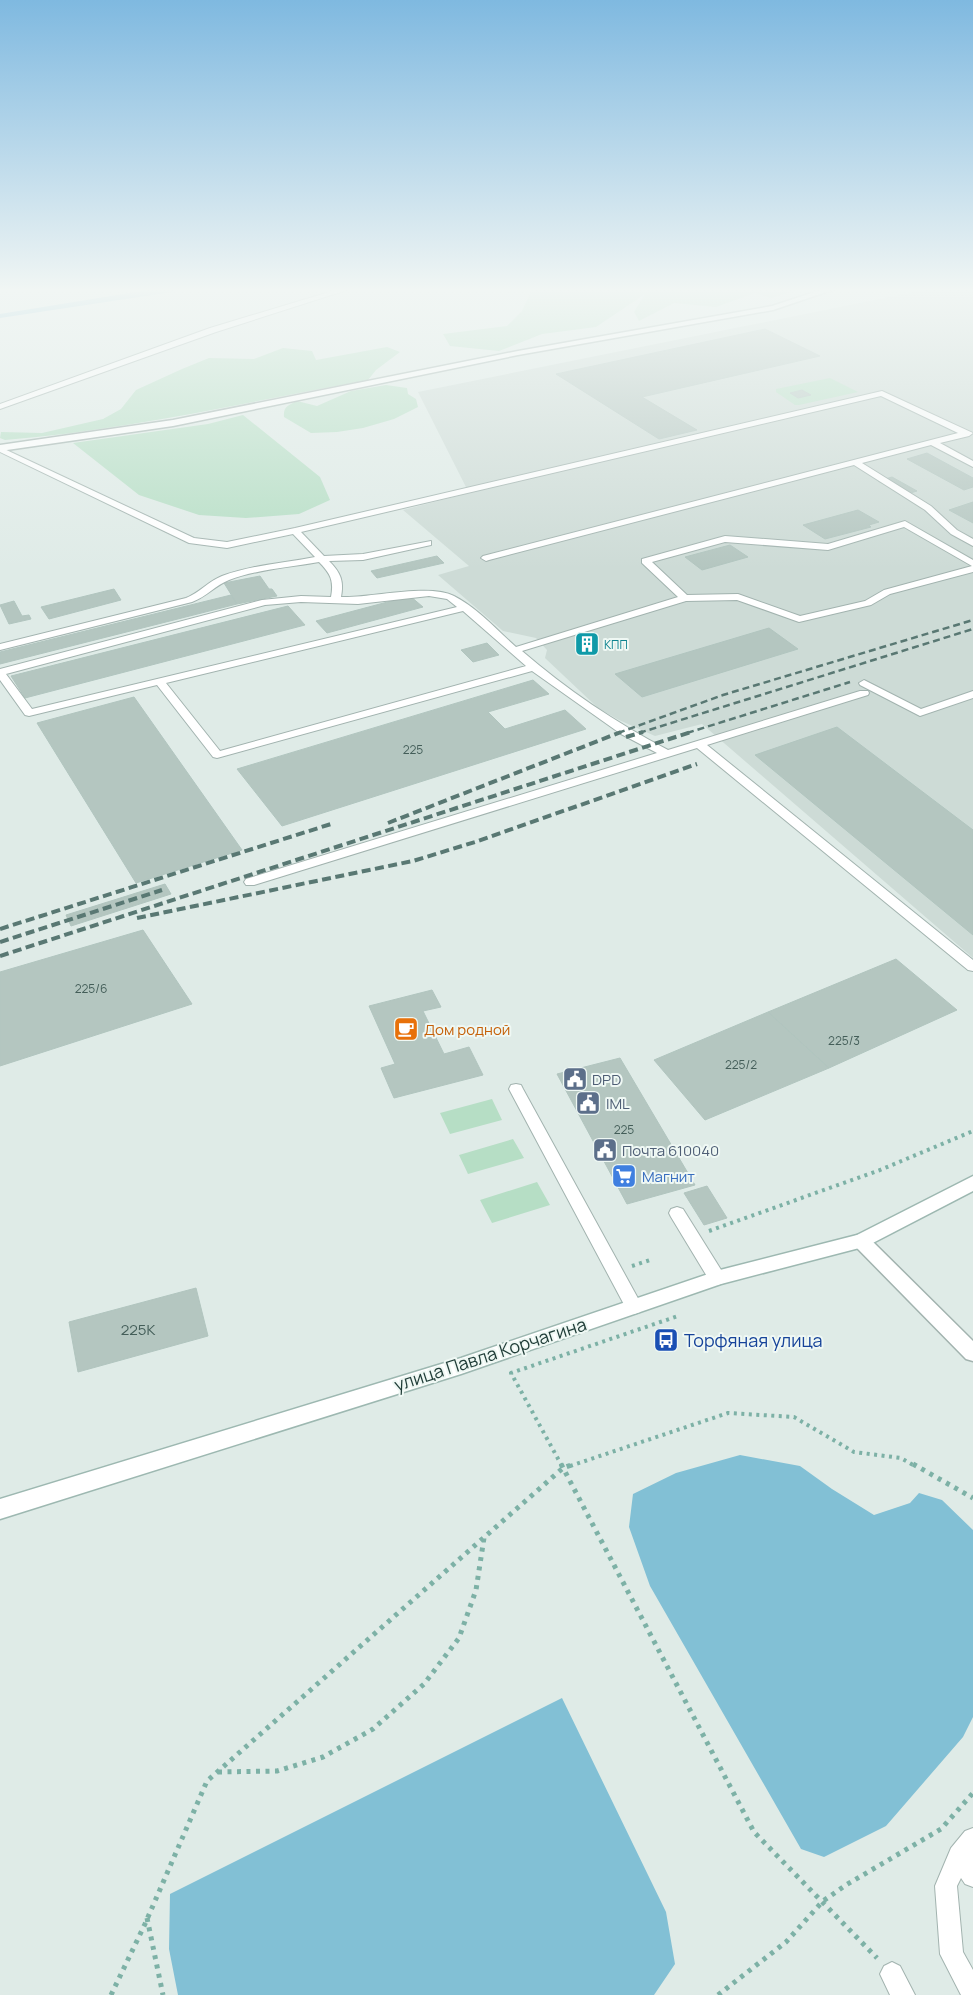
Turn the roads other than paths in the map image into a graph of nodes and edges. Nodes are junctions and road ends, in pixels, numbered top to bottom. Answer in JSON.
{"nodes":[{"id":1,"x":71,"y":382,"type":"edge"},
{"id":2,"x":375,"y":382,"type":"edge"},
{"id":3,"x":0,"y":408,"type":"edge"},
{"id":4,"x":970,"y":433,"type":"edge"},
{"id":5,"x":933,"y":443,"type":"junction"},
{"id":6,"x":0,"y":448,"type":"edge"},
{"id":7,"x":854,"y":462,"type":"junction"},
{"id":8,"x":973,"y":464,"type":"edge"},
{"id":9,"x":295,"y":531,"type":"junction"},
{"id":10,"x":428,"y":543,"type":"dead end"},
{"id":11,"x":973,"y":543,"type":"edge"},
{"id":12,"x":486,"y":558,"type":"dead end"},
{"id":13,"x":321,"y":559,"type":"junction"},
{"id":14,"x":973,"y":564,"type":"edge"},
{"id":15,"x":973,"y":569,"type":"edge"},
{"id":16,"x":685,"y":598,"type":"junction"},
{"id":17,"x":335,"y":601,"type":"junction"},
{"id":18,"x":465,"y":608,"type":"junction"},
{"id":19,"x":0,"y":647,"type":"edge"},
{"id":20,"x":516,"y":650,"type":"junction"},
{"id":21,"x":534,"y":666,"type":"junction"},
{"id":22,"x":159,"y":681,"type":"junction"},
{"id":23,"x":973,"y":694,"type":"edge"},
{"id":24,"x":699,"y":744,"type":"junction"},
{"id":25,"x":666,"y":753,"type":"junction"},
{"id":26,"x":250,"y":882,"type":"dead end"},
{"id":27,"x":973,"y":967,"type":"edge"},
{"id":28,"x":516,"y":1089,"type":"dead end"},
{"id":29,"x":973,"y":1182,"type":"edge"},
{"id":30,"x":677,"y":1213,"type":"dead end"},
{"id":31,"x":861,"y":1241,"type":"junction"},
{"id":32,"x":717,"y":1278,"type":"junction"},
{"id":33,"x":634,"y":1307,"type":"junction"},
{"id":34,"x":973,"y":1353,"type":"edge"},
{"id":35,"x":0,"y":1509,"type":"edge"},
{"id":36,"x":966,"y":1848,"type":"edge"},
{"id":37,"x":973,"y":1876,"type":"edge"},
{"id":38,"x":892,"y":1974,"type":"road end"},
{"id":39,"x":973,"y":1994,"type":"edge"},
{"id":40,"x":903,"y":1995,"type":"edge"}],
"edges":[{"from":1,"to":3,"type":"lane"},
{"from":2,"to":6,"type":"street"},
{"from":4,"to":5,"type":"lane"},
{"from":4,"to":9,"type":"lane"},
{"from":5,"to":7,"type":"lane"},
{"from":5,"to":8,"type":"lane"},
{"from":6,"to":9,"type":"lane"},
{"from":7,"to":11,"type":"lane"},
{"from":7,"to":12,"type":"lane"},
{"from":9,"to":13,"type":"lane"},
{"from":10,"to":13,"type":"lane"},
{"from":13,"to":17,"type":"lane"},
{"from":13,"to":19,"type":"lane"},
{"from":14,"to":16,"type":"lane"},
{"from":15,"to":16,"type":"lane"},
{"from":16,"to":20,"type":"lane"},
{"from":17,"to":18,"type":"lane"},
{"from":17,"to":22,"type":"lane"},
{"from":18,"to":20,"type":"lane"},
{"from":18,"to":22,"type":"lane"},
{"from":20,"to":21,"type":"lane"},
{"from":21,"to":22,"type":"lane"},
{"from":21,"to":25,"type":"lane"},
{"from":23,"to":24,"type":"lane"},
{"from":24,"to":25,"type":"lane"},
{"from":24,"to":27,"type":"lane"},
{"from":25,"to":26,"type":"lane"},
{"from":28,"to":33,"type":"lane"},
{"from":29,"to":31,"type":"street","name":"улица Павла Корчагина"},
{"from":30,"to":32,"type":"lane"},
{"from":31,"to":32,"type":"street","name":"улица Павла Корчагина"},
{"from":31,"to":34,"type":"street"},
{"from":32,"to":33,"type":"street","name":"улица Павла Корчагина"},
{"from":33,"to":35,"type":"street","name":"улица Павла Корчагина"},
{"from":36,"to":37,"type":"lane"},
{"from":36,"to":39,"type":"lane"},
{"from":38,"to":40,"type":"lane"}]}
